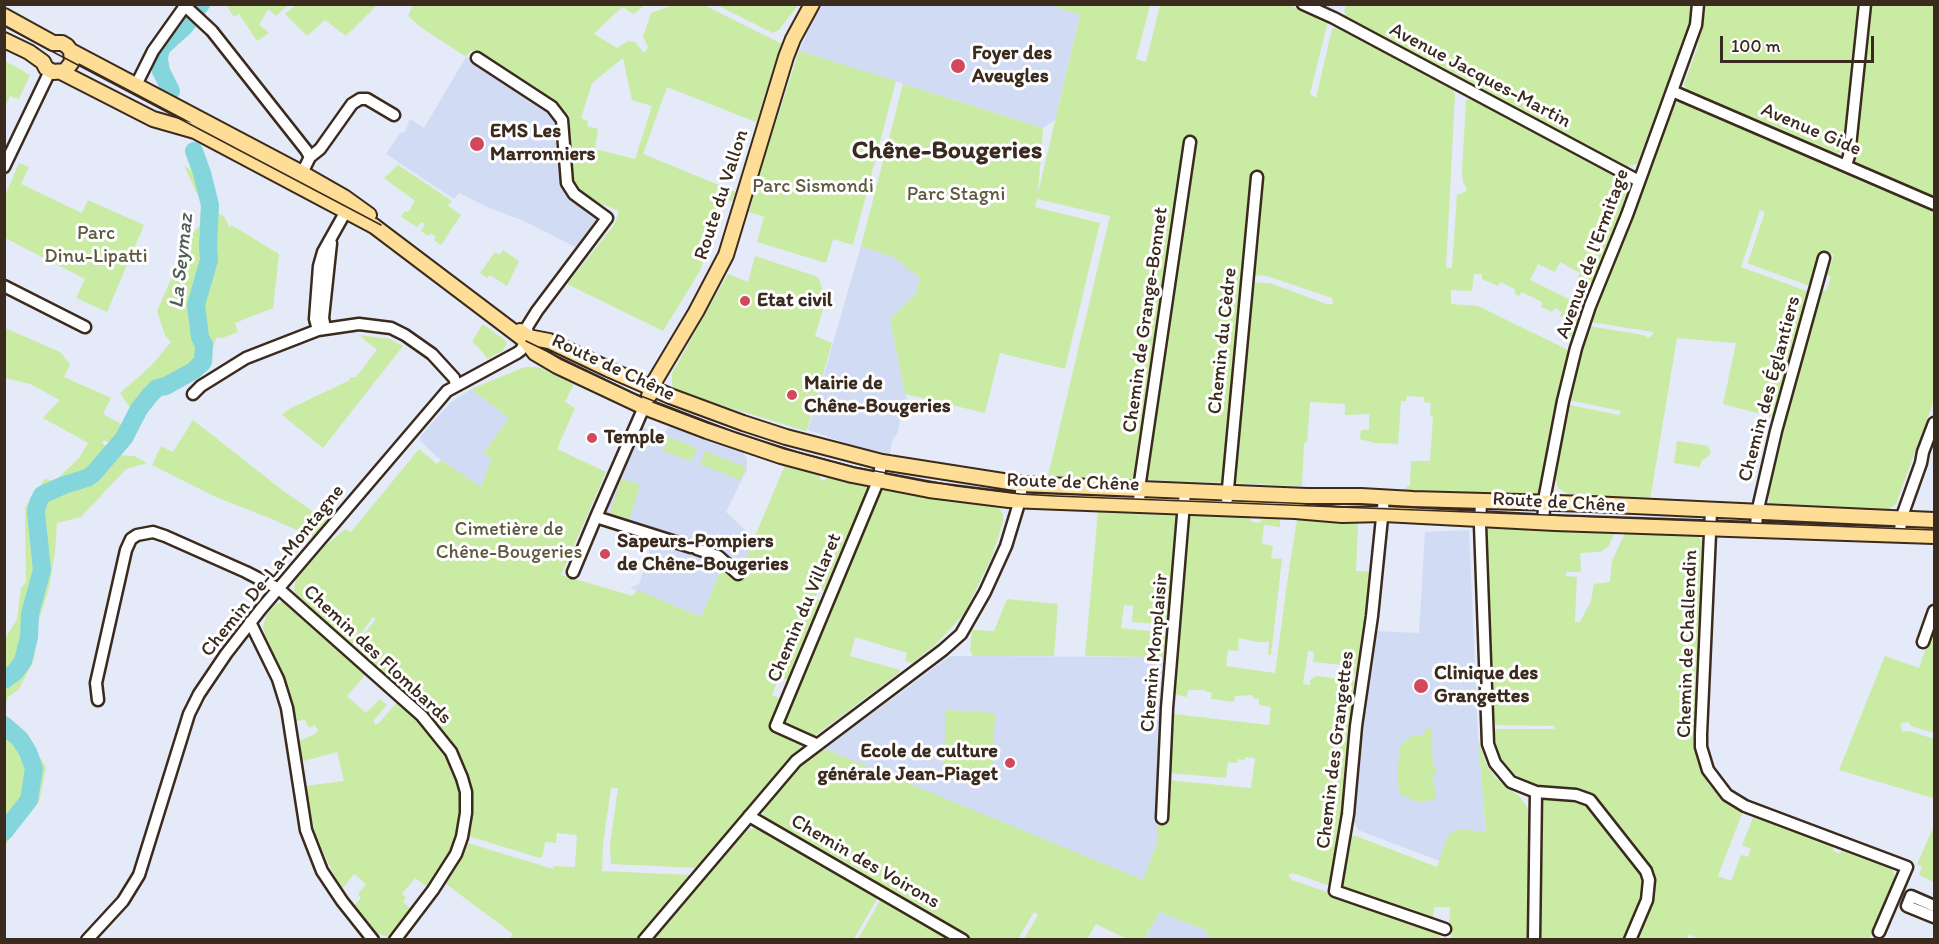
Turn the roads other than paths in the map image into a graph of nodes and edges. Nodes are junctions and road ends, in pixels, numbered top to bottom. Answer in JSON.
{"nodes":[{"id":1,"x":812,"y":4,"type":"edge"},
{"id":2,"x":1303,"y":4,"type":"edge"},
{"id":3,"x":1698,"y":4,"type":"edge"},
{"id":4,"x":1865,"y":4,"type":"edge"},
{"id":5,"x":186,"y":6,"type":"edge"},
{"id":6,"x":4,"y":16,"type":"edge"},
{"id":7,"x":4,"y":40,"type":"edge"},
{"id":8,"x":53,"y":43,"type":"junction"},
{"id":9,"x":71,"y":51,"type":"junction"},
{"id":10,"x":477,"y":57,"type":"dead end"},
{"id":11,"x":51,"y":68,"type":"junction"},
{"id":12,"x":136,"y":85,"type":"junction"},
{"id":13,"x":1672,"y":91,"type":"junction"},
{"id":14,"x":394,"y":115,"type":"dead end"},
{"id":15,"x":1190,"y":141,"type":"dead end"},
{"id":16,"x":310,"y":157,"type":"junction"},
{"id":17,"x":1846,"y":165,"type":"junction"},
{"id":18,"x":4,"y":167,"type":"edge"},
{"id":19,"x":302,"y":173,"type":"junction"},
{"id":20,"x":1257,"y":177,"type":"dead end"},
{"id":21,"x":1639,"y":181,"type":"junction"},
{"id":22,"x":1935,"y":204,"type":"edge"},
{"id":23,"x":346,"y":211,"type":"junction"},
{"id":24,"x":1824,"y":258,"type":"dead end"},
{"id":25,"x":4,"y":286,"type":"edge"},
{"id":26,"x":85,"y":327,"type":"dead end"},
{"id":27,"x":321,"y":329,"type":"junction"},
{"id":28,"x":527,"y":339,"type":"junction"},
{"id":29,"x":456,"y":384,"type":"junction"},
{"id":30,"x":652,"y":389,"type":"junction"},
{"id":31,"x":193,"y":394,"type":"dead end"},
{"id":32,"x":645,"y":406,"type":"junction"},
{"id":33,"x":1935,"y":423,"type":"edge"},
{"id":34,"x":882,"y":462,"type":"junction"},
{"id":35,"x":878,"y":480,"type":"junction"},
{"id":36,"x":1022,"y":484,"type":"junction"},
{"id":37,"x":1140,"y":489,"type":"junction"},
{"id":38,"x":1185,"y":491,"type":"junction"},
{"id":39,"x":1227,"y":492,"type":"junction"},
{"id":40,"x":1384,"y":498,"type":"junction"},
{"id":41,"x":1020,"y":501,"type":"junction"},
{"id":42,"x":1481,"y":502,"type":"junction"},
{"id":43,"x":1544,"y":503,"type":"junction"},
{"id":44,"x":1139,"y":505,"type":"junction"},
{"id":45,"x":1185,"y":506,"type":"junction"},
{"id":46,"x":1226,"y":508,"type":"junction"},
{"id":47,"x":1711,"y":511,"type":"junction"},
{"id":48,"x":1757,"y":513,"type":"junction"},
{"id":49,"x":1384,"y":514,"type":"junction"},
{"id":50,"x":596,"y":517,"type":"junction"},
{"id":51,"x":1480,"y":519,"type":"junction"},
{"id":52,"x":1901,"y":519,"type":"junction"},
{"id":53,"x":1935,"y":520,"type":"edge"},
{"id":54,"x":1544,"y":522,"type":"junction"},
{"id":55,"x":1711,"y":527,"type":"junction"},
{"id":56,"x":1755,"y":529,"type":"junction"},
{"id":57,"x":1900,"y":534,"type":"junction"},
{"id":58,"x":1935,"y":536,"type":"edge"},
{"id":59,"x":573,"y":572,"type":"dead end"},
{"id":60,"x":738,"y":574,"type":"dead end"},
{"id":61,"x":279,"y":589,"type":"junction"},
{"id":62,"x":1935,"y":610,"type":"edge"},
{"id":63,"x":250,"y":622,"type":"junction"},
{"id":64,"x":1923,"y":642,"type":"dead end"},
{"id":65,"x":98,"y":700,"type":"dead end"},
{"id":66,"x":816,"y":744,"type":"junction"},
{"id":67,"x":1536,"y":792,"type":"junction"},
{"id":68,"x":749,"y":816,"type":"junction"},
{"id":69,"x":1162,"y":818,"type":"dead end"},
{"id":70,"x":1935,"y":906,"type":"edge"},
{"id":71,"x":1935,"y":917,"type":"edge"},
{"id":72,"x":1445,"y":929,"type":"dead end"},
{"id":73,"x":1879,"y":932,"type":"dead end"},
{"id":74,"x":87,"y":939,"type":"edge"},
{"id":75,"x":373,"y":939,"type":"edge"},
{"id":76,"x":395,"y":939,"type":"edge"},
{"id":77,"x":644,"y":939,"type":"edge"},
{"id":78,"x":963,"y":939,"type":"edge"},
{"id":79,"x":1534,"y":939,"type":"edge"},
{"id":80,"x":1630,"y":939,"type":"edge"}],
"edges":[{"from":1,"to":30,"type":"main road","name":"Route du Vallon"},
{"from":2,"to":21,"type":"street","name":"Avenue Jacques-Martin"},
{"from":3,"to":13,"type":"street","name":"Avenue de l'Ermitage"},
{"from":4,"to":17,"type":"street"},
{"from":5,"to":12,"type":"street"},
{"from":5,"to":16,"type":"street"},
{"from":6,"to":8,"type":"main road"},
{"from":7,"to":11,"type":"main road"},
{"from":8,"to":9,"type":"main road"},
{"from":8,"to":11,"type":"main road"},
{"from":9,"to":11,"type":"main road"},
{"from":9,"to":12,"type":"main road"},
{"from":10,"to":28,"type":"street"},
{"from":11,"to":18,"type":"street"},
{"from":11,"to":23,"type":"main road"},
{"from":12,"to":19,"type":"main road"},
{"from":13,"to":17,"type":"street","name":"Avenue Gide"},
{"from":13,"to":21,"type":"street","name":"Avenue de l'Ermitage"},
{"from":14,"to":16,"type":"street"},
{"from":15,"to":37,"type":"street","name":"Chemin de Grange-Bonnet"},
{"from":16,"to":19,"type":"street"},
{"from":17,"to":22,"type":"street","name":"Avenue Gide"},
{"from":19,"to":28,"type":"main road"},
{"from":20,"to":39,"type":"street","name":"Chemin du Cèdre"},
{"from":21,"to":43,"type":"street","name":"Avenue de l'Ermitage"},
{"from":23,"to":27,"type":"street"},
{"from":23,"to":28,"type":"main road"},
{"from":24,"to":48,"type":"street","name":"Chemin des Églantiers"},
{"from":25,"to":26,"type":"street"},
{"from":27,"to":29,"type":"street"},
{"from":27,"to":31,"type":"street"},
{"from":28,"to":29,"type":"street","name":"Chemin De-La-Montagne"},
{"from":28,"to":30,"type":"main road","name":"Route de Chêne"},
{"from":28,"to":32,"type":"main road","name":"Route de Chêne"},
{"from":29,"to":61,"type":"street","name":"Chemin De-La-Montagne"},
{"from":30,"to":32,"type":"main road","name":"Route du Vallon"},
{"from":30,"to":34,"type":"main road","name":"Route de Chêne"},
{"from":32,"to":35,"type":"main road","name":"Route de Chêne"},
{"from":32,"to":50,"type":"street"},
{"from":33,"to":52,"type":"street"},
{"from":34,"to":35,"type":"street","name":"Chemin du Villaret"},
{"from":34,"to":36,"type":"main road","name":"Route de Chêne"},
{"from":35,"to":41,"type":"main road","name":"Route de Chêne"},
{"from":35,"to":66,"type":"street","name":"Chemin du Villaret"},
{"from":36,"to":37,"type":"main road","name":"Route de Chêne"},
{"from":36,"to":41,"type":"street"},
{"from":37,"to":38,"type":"main road","name":"Route de Chêne"},
{"from":37,"to":44,"type":"street","name":"Chemin de Grange-Bonnet"},
{"from":38,"to":39,"type":"main road","name":"Route de Chêne"},
{"from":38,"to":45,"type":"street","name":"Chemin Monplaisir"},
{"from":39,"to":40,"type":"main road","name":"Route de Chêne"},
{"from":39,"to":46,"type":"street","name":"Chemin du Cèdre"},
{"from":40,"to":42,"type":"main road","name":"Route de Chêne"},
{"from":40,"to":49,"type":"street","name":"Chemin des Grangettes"},
{"from":41,"to":44,"type":"main road","name":"Route de Chêne"},
{"from":41,"to":66,"type":"street"},
{"from":42,"to":43,"type":"main road","name":"Route de Chêne"},
{"from":42,"to":51,"type":"street"},
{"from":43,"to":47,"type":"main road","name":"Route de Chêne"},
{"from":43,"to":54,"type":"street","name":"Avenue de l'Ermitage"},
{"from":44,"to":45,"type":"main road","name":"Route de Chêne"},
{"from":45,"to":46,"type":"main road","name":"Route de Chêne"},
{"from":45,"to":69,"type":"street","name":"Chemin Monplaisir"},
{"from":46,"to":49,"type":"main road","name":"Route de Chêne"},
{"from":47,"to":48,"type":"main road","name":"Route de Chêne"},
{"from":47,"to":55,"type":"street","name":"Chemin de Challendin"},
{"from":48,"to":52,"type":"main road","name":"Route de Chêne"},
{"from":48,"to":56,"type":"street","name":"Chemin des Églantiers"},
{"from":49,"to":51,"type":"main road","name":"Route de Chêne"},
{"from":49,"to":72,"type":"street","name":"Chemin des Grangettes"},
{"from":50,"to":59,"type":"street"},
{"from":50,"to":60,"type":"street"},
{"from":51,"to":54,"type":"main road","name":"Route de Chêne"},
{"from":51,"to":67,"type":"street"},
{"from":52,"to":53,"type":"main road","name":"Route de Chêne"},
{"from":52,"to":57,"type":"street"},
{"from":54,"to":55,"type":"main road","name":"Route de Chêne"},
{"from":55,"to":56,"type":"main road","name":"Route de Chêne"},
{"from":55,"to":73,"type":"street","name":"Chemin de Challendin"},
{"from":56,"to":57,"type":"main road","name":"Route de Chêne"},
{"from":57,"to":58,"type":"main road","name":"Route de Chêne"},
{"from":61,"to":63,"type":"street","name":"Chemin De-La-Montagne"},
{"from":61,"to":65,"type":"street","name":"Chemin des Flombards"},
{"from":61,"to":76,"type":"street","name":"Chemin des Flombards"},
{"from":62,"to":64,"type":"street"},
{"from":63,"to":74,"type":"street","name":"Chemin De-La-Montagne"},
{"from":63,"to":75,"type":"street"},
{"from":66,"to":68,"type":"street"},
{"from":67,"to":79,"type":"street"},
{"from":67,"to":80,"type":"street"},
{"from":68,"to":77,"type":"street"},
{"from":68,"to":78,"type":"street","name":"Chemin des Voirons"},
{"from":70,"to":71,"type":"street"}]}
